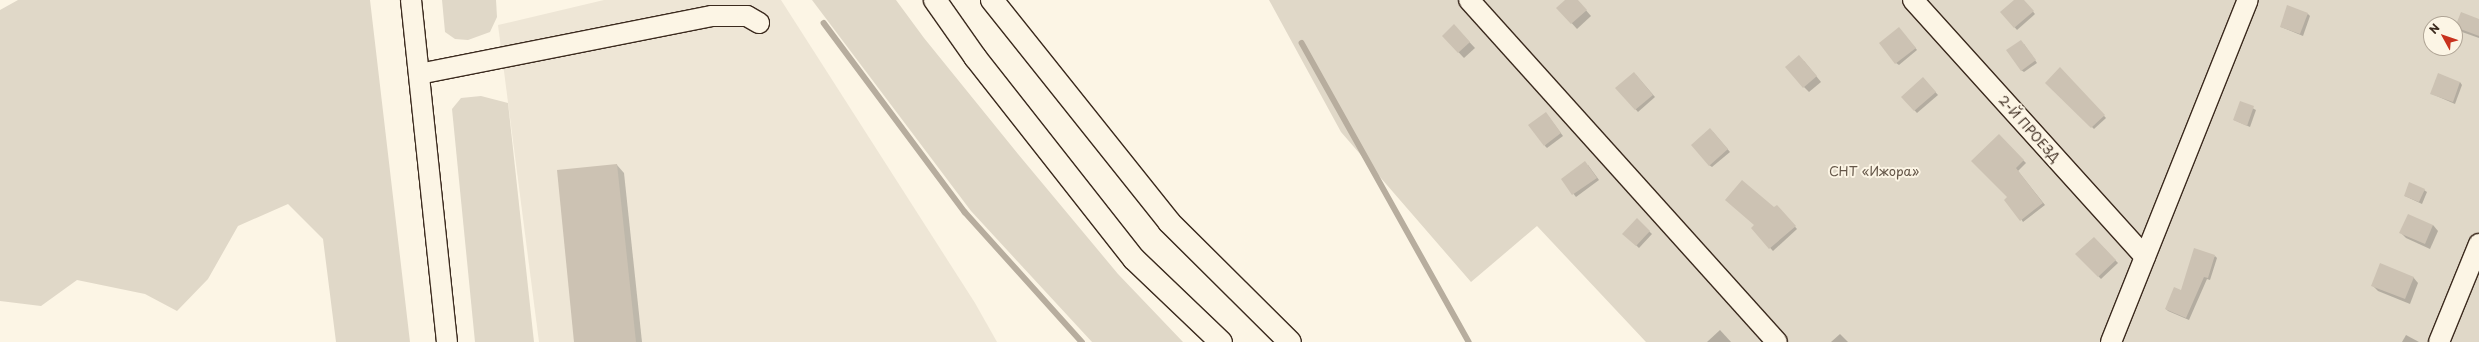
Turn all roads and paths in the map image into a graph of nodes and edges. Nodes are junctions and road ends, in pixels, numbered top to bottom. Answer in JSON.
{"nodes":[{"id":1,"x":412,"y":0,"type":"edge"},
{"id":2,"x":935,"y":0,"type":"edge"},
{"id":3,"x":992,"y":0,"type":"edge"},
{"id":4,"x":1469,"y":0,"type":"edge"},
{"id":5,"x":1913,"y":0,"type":"edge"},
{"id":6,"x":2248,"y":0,"type":"edge"},
{"id":7,"x":759,"y":23,"type":"dead end"},
{"id":8,"x":420,"y":74,"type":"junction"},
{"id":9,"x":2479,"y":244,"type":"edge"},
{"id":10,"x":2145,"y":257,"type":"junction"},
{"id":11,"x":447,"y":342,"type":"edge"},
{"id":12,"x":1221,"y":342,"type":"edge"},
{"id":13,"x":1290,"y":342,"type":"edge"},
{"id":14,"x":1777,"y":342,"type":"edge"},
{"id":15,"x":2111,"y":342,"type":"edge"},
{"id":16,"x":2439,"y":342,"type":"edge"}],
"edges":[{"from":1,"to":8,"type":"street"},
{"from":2,"to":12,"type":"highway"},
{"from":3,"to":13,"type":"highway"},
{"from":4,"to":14,"type":"street"},
{"from":5,"to":10,"type":"street","name":"2-Й ПРОЕЗД"},
{"from":6,"to":10,"type":"street"},
{"from":7,"to":8,"type":"street"},
{"from":8,"to":11,"type":"street"},
{"from":9,"to":16,"type":"street"},
{"from":10,"to":15,"type":"street"}]}
